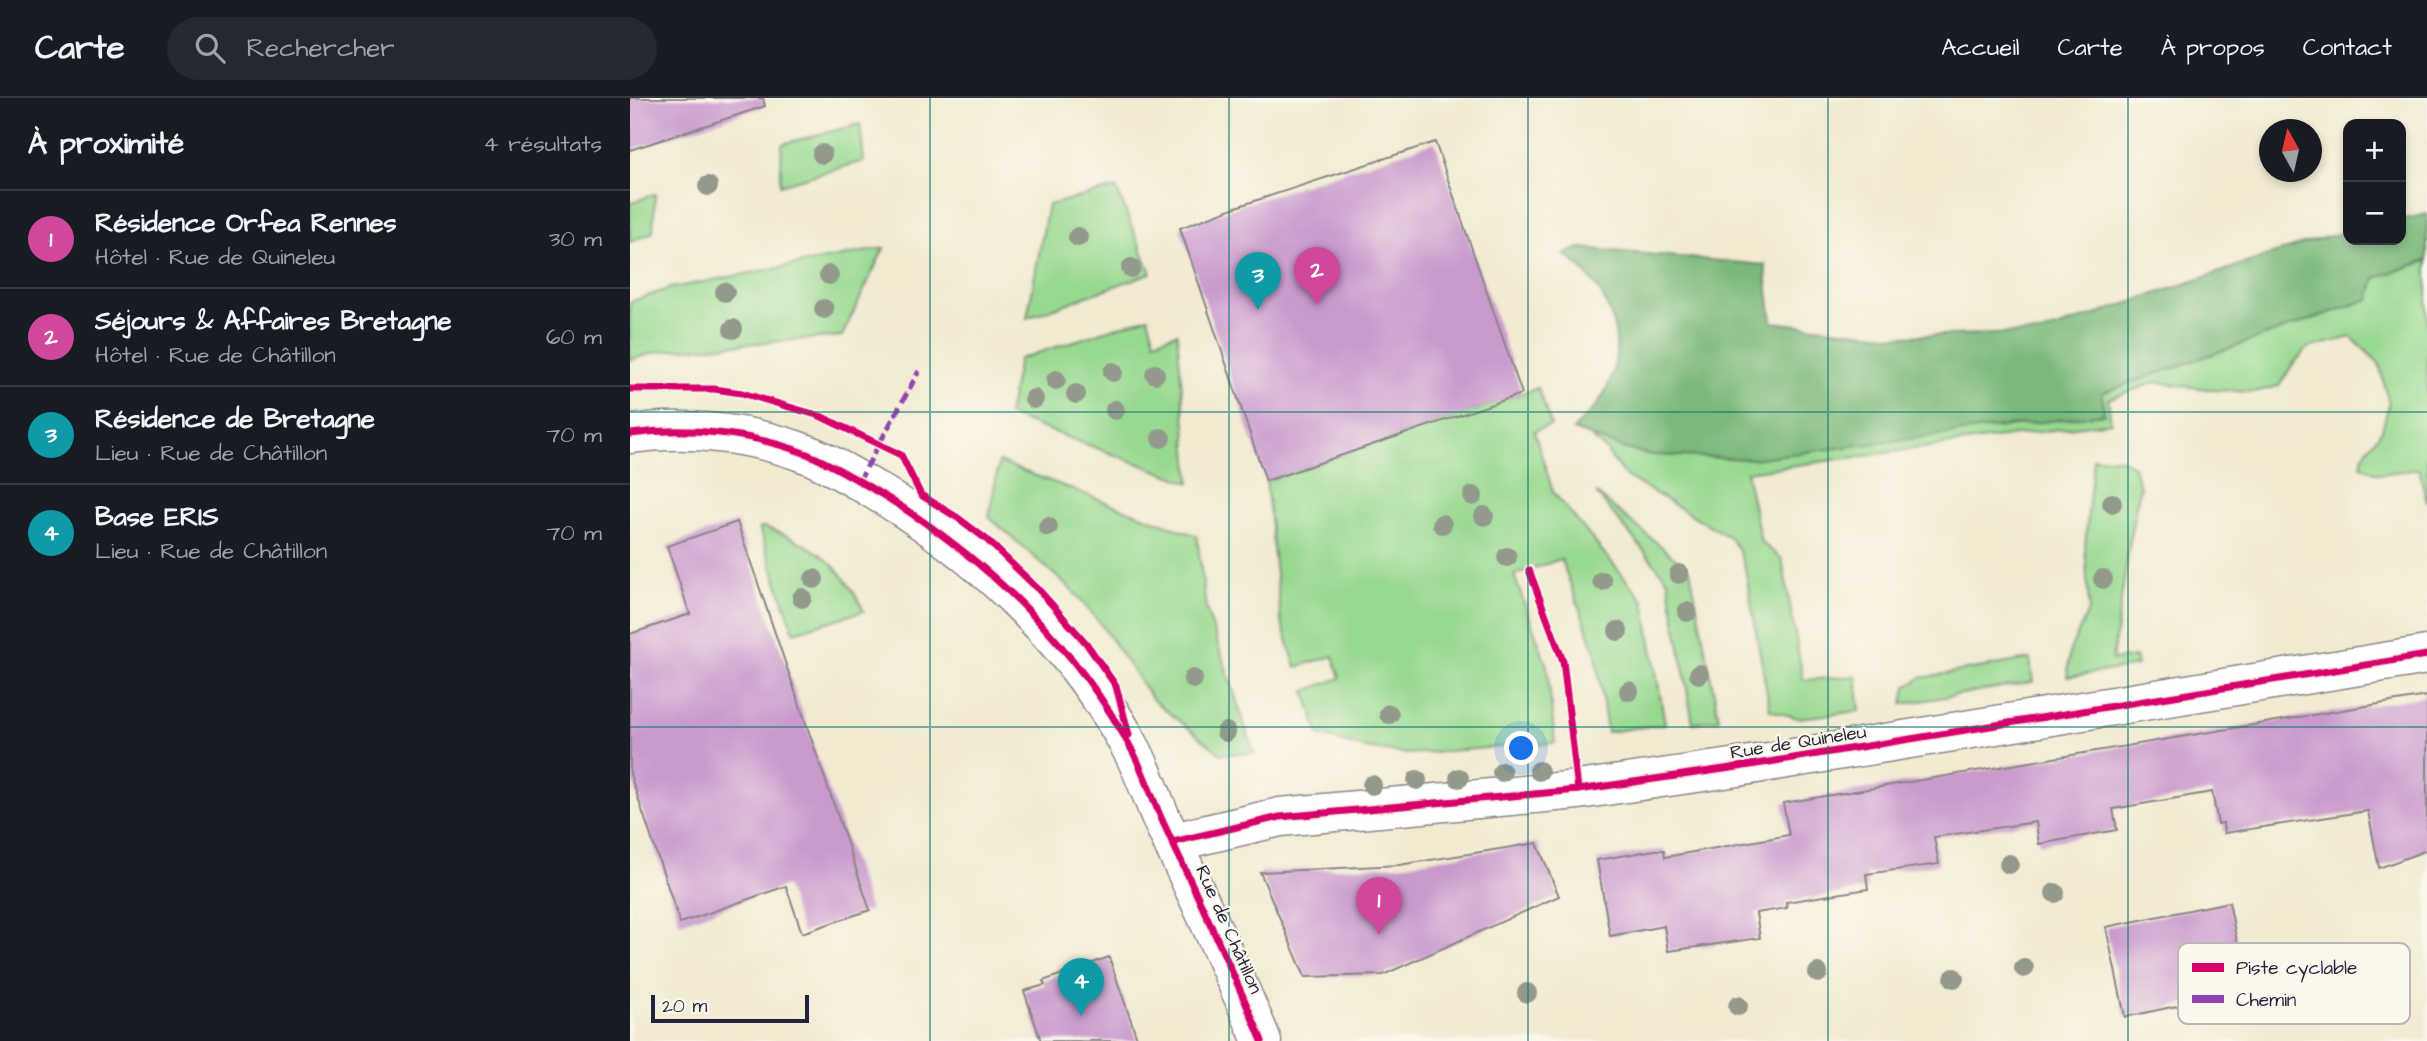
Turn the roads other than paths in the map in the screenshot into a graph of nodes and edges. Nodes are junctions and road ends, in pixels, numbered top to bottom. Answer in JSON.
{"nodes":[{"id":1,"x":630,"y":434,"type":"edge"},
{"id":2,"x":2427,"y":654,"type":"edge"},
{"id":3,"x":1173,"y":842,"type":"junction"},
{"id":4,"x":1262,"y":1041,"type":"edge"}],
"edges":[{"from":1,"to":3,"type":"street","name":"Rue de Châtillon"},
{"from":2,"to":3,"type":"street","name":"Rue de Quineleu"},
{"from":3,"to":4,"type":"street","name":"Rue de Châtillon"}]}
